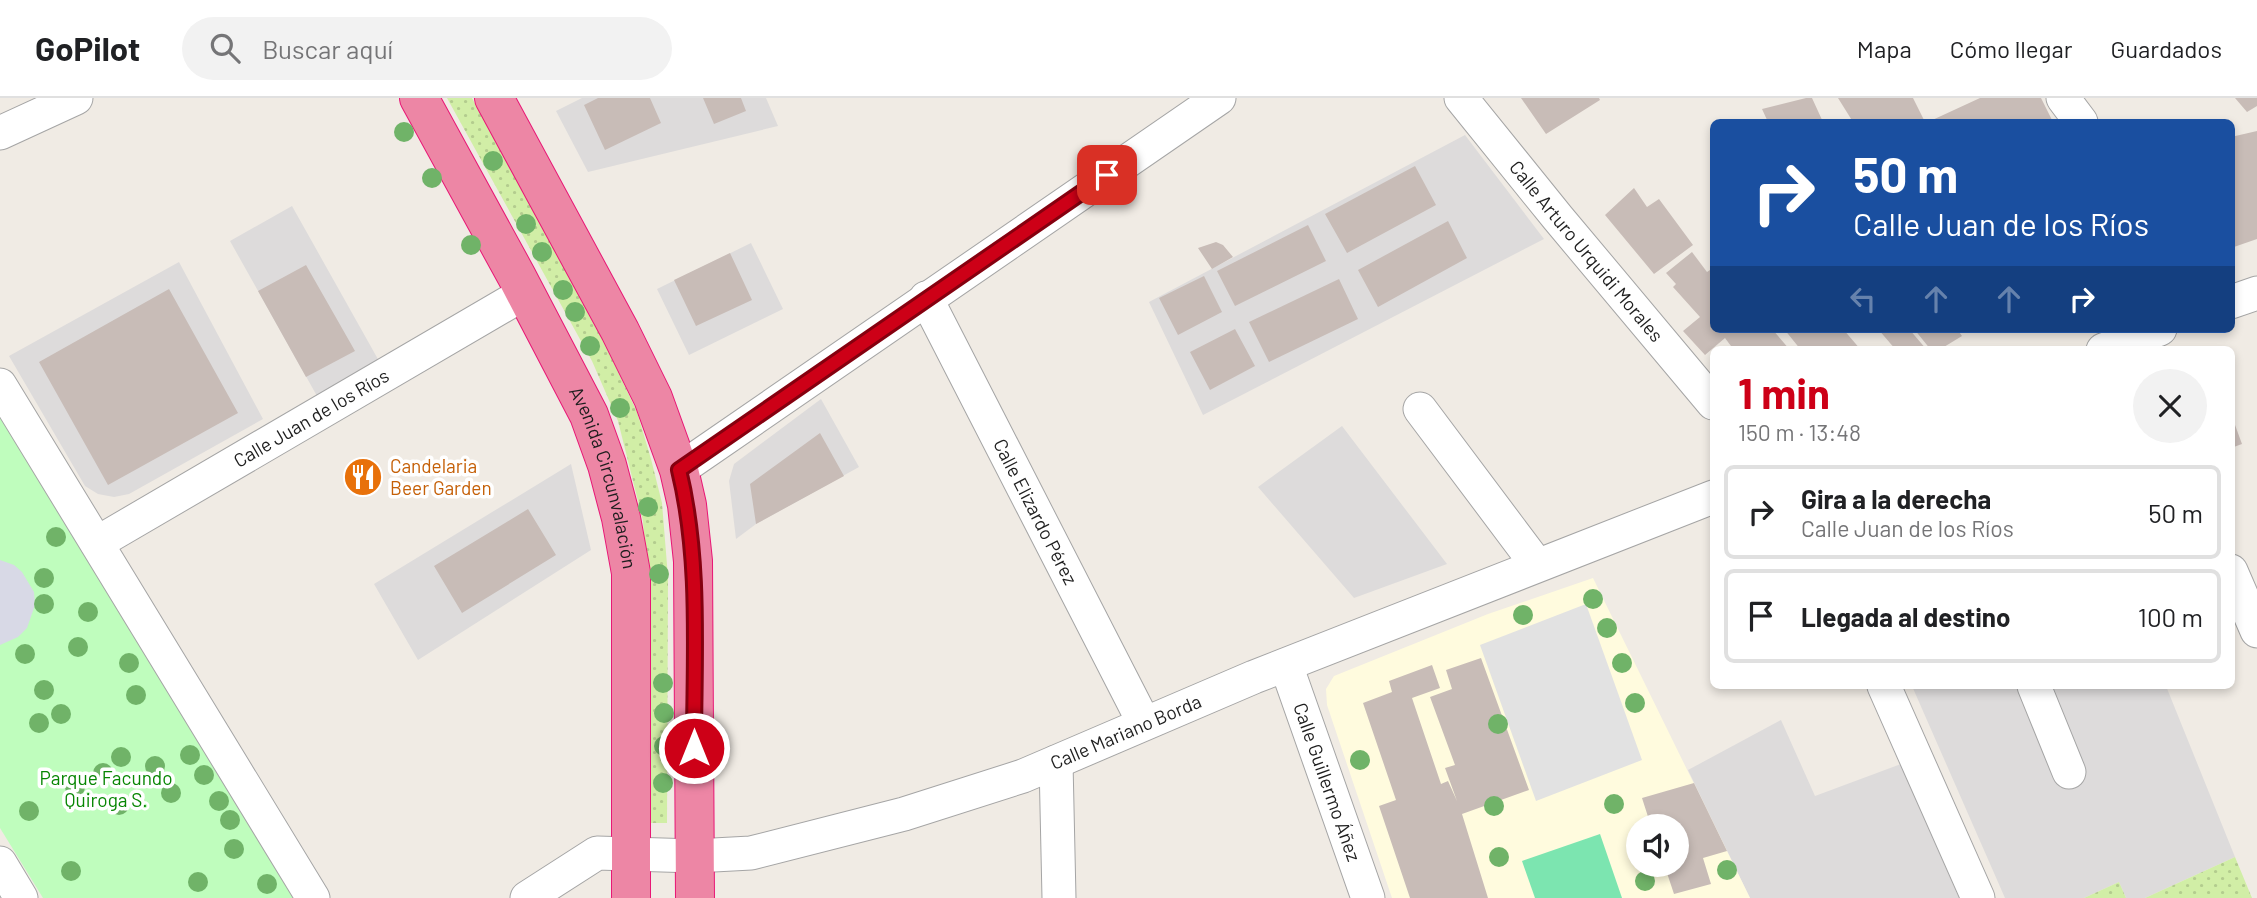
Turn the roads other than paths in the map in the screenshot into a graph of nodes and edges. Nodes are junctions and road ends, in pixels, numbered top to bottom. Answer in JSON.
{"nodes":[{"id":1,"x":76,"y":98,"type":"edge"},
{"id":2,"x":419,"y":98,"type":"edge"},
{"id":3,"x":494,"y":98,"type":"edge"},
{"id":4,"x":1219,"y":98,"type":"edge"},
{"id":5,"x":1461,"y":98,"type":"edge"},
{"id":6,"x":2063,"y":98,"type":"edge"},
{"id":7,"x":2079,"y":119,"type":"edge"},
{"id":8,"x":0,"y":133,"type":"edge"},
{"id":9,"x":2257,"y":293,"type":"edge"},
{"id":10,"x":926,"y":299,"type":"junction"},
{"id":11,"x":2235,"y":301,"type":"edge"},
{"id":12,"x":531,"y":303,"type":"junction"},
{"id":13,"x":0,"y":385,"type":"edge"},
{"id":14,"x":1710,"y":399,"type":"edge"},
{"id":15,"x":1420,"y":409,"type":"dead end"},
{"id":16,"x":679,"y":470,"type":"junction"},
{"id":17,"x":1710,"y":497,"type":"edge"},
{"id":18,"x":102,"y":551,"type":"junction"},
{"id":19,"x":1537,"y":565,"type":"junction"},
{"id":20,"x":2235,"y":580,"type":"edge"},
{"id":21,"x":2257,"y":631,"type":"edge"},
{"id":22,"x":1286,"y":665,"type":"junction"},
{"id":23,"x":1885,"y":689,"type":"edge"},
{"id":24,"x":2035,"y":689,"type":"edge"},
{"id":25,"x":1143,"y":723,"type":"junction"},
{"id":26,"x":1056,"y":762,"type":"junction"},
{"id":27,"x":2069,"y":772,"type":"dead end"},
{"id":28,"x":631,"y":854,"type":"junction"},
{"id":29,"x":695,"y":856,"type":"junction"},
{"id":30,"x":0,"y":863,"type":"edge"},
{"id":31,"x":21,"y":898,"type":"edge"},
{"id":32,"x":313,"y":898,"type":"edge"},
{"id":33,"x":527,"y":898,"type":"edge"},
{"id":34,"x":631,"y":898,"type":"edge"},
{"id":35,"x":695,"y":898,"type":"edge"},
{"id":36,"x":1059,"y":898,"type":"edge"},
{"id":37,"x":1368,"y":898,"type":"edge"},
{"id":38,"x":1978,"y":898,"type":"edge"}],
"edges":[{"from":1,"to":8,"type":"street"},
{"from":2,"to":12,"type":"highway","name":"Avenida Circunvalación"},
{"from":3,"to":16,"type":"highway"},
{"from":4,"to":10,"type":"street"},
{"from":5,"to":14,"type":"street","name":"Calle Arturo Urquidi Morales"},
{"from":6,"to":7,"type":"street"},
{"from":9,"to":11,"type":"street"},
{"from":10,"to":16,"type":"street"},
{"from":10,"to":25,"type":"street","name":"Calle Elizardo Pérez"},
{"from":12,"to":18,"type":"street","name":"Calle Juan de los Ríos"},
{"from":12,"to":28,"type":"highway","name":"Avenida Circunvalación"},
{"from":13,"to":18,"type":"street"},
{"from":15,"to":19,"type":"street"},
{"from":16,"to":29,"type":"highway"},
{"from":17,"to":19,"type":"street","name":"Calle Mariano Borda"},
{"from":18,"to":32,"type":"street"},
{"from":19,"to":22,"type":"street","name":"Calle Mariano Borda"},
{"from":20,"to":21,"type":"street"},
{"from":22,"to":25,"type":"street","name":"Calle Mariano Borda"},
{"from":22,"to":37,"type":"street","name":"Calle Guillermo Áñez"},
{"from":23,"to":38,"type":"street"},
{"from":24,"to":27,"type":"street"},
{"from":25,"to":26,"type":"street","name":"Calle Mariano Borda"},
{"from":26,"to":29,"type":"street","name":"Calle Mariano Borda"},
{"from":26,"to":36,"type":"street"},
{"from":28,"to":29,"type":"street","name":"Calle Mariano Borda"},
{"from":28,"to":33,"type":"street","name":"Calle Mariano Borda"},
{"from":28,"to":34,"type":"highway","name":"Avenida Circunvalación"},
{"from":29,"to":35,"type":"highway"},
{"from":30,"to":31,"type":"street"}]}
